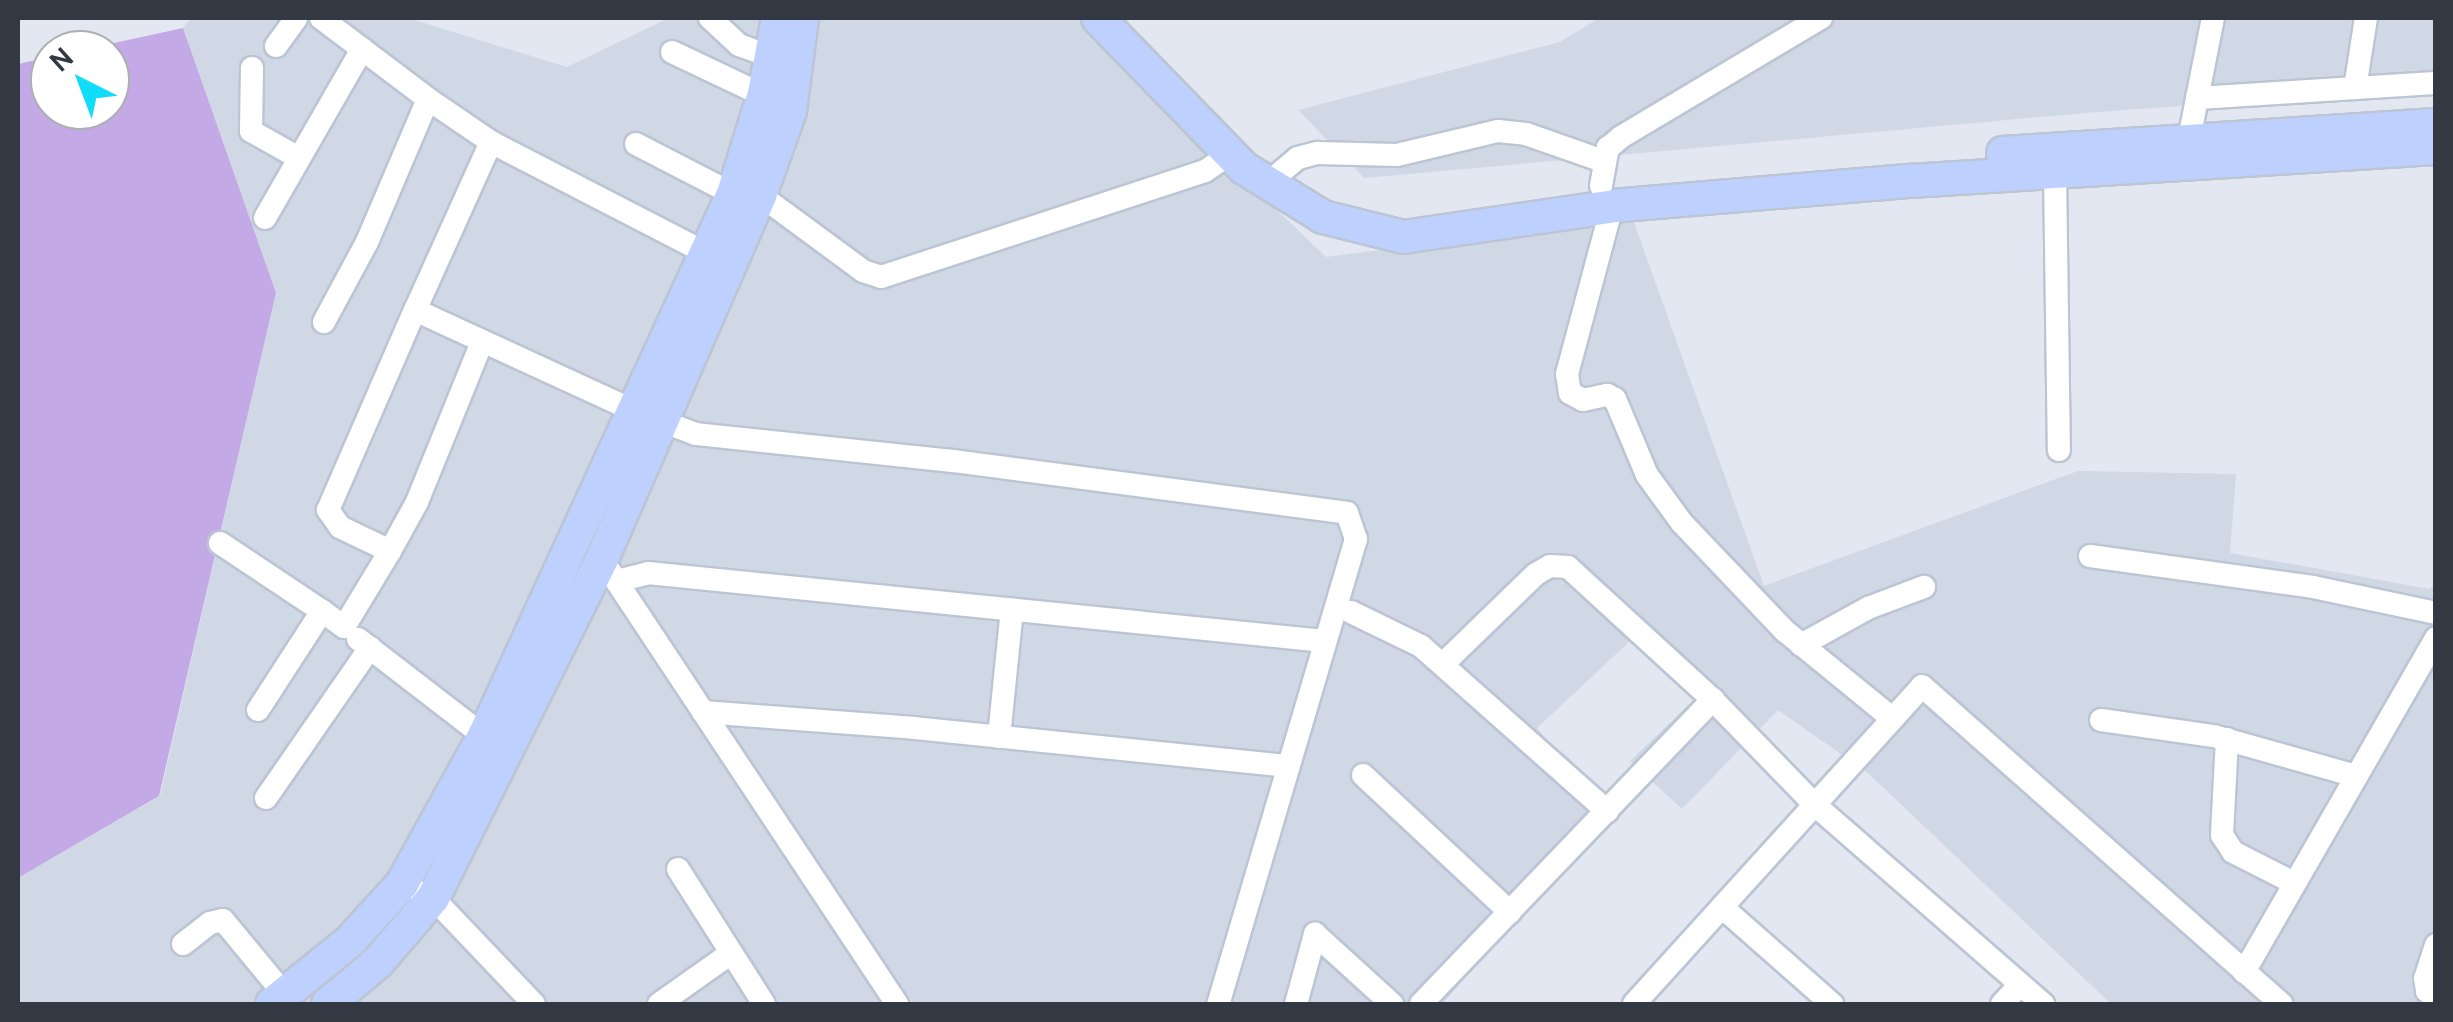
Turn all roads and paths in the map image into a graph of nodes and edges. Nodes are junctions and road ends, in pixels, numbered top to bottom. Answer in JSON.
{"nodes":[{"id":1,"x":296,"y":18,"type":"edge"},
{"id":2,"x":320,"y":18,"type":"edge"},
{"id":3,"x":710,"y":18,"type":"edge"},
{"id":4,"x":778,"y":18,"type":"edge"},
{"id":5,"x":802,"y":18,"type":"edge"},
{"id":6,"x":1098,"y":18,"type":"edge"},
{"id":7,"x":1821,"y":18,"type":"edge"},
{"id":8,"x":2213,"y":18,"type":"edge"},
{"id":9,"x":2366,"y":18,"type":"edge"},
{"id":10,"x":276,"y":46,"type":"dead end"},
{"id":11,"x":362,"y":49,"type":"junction"},
{"id":12,"x":672,"y":52,"type":"dead end"},
{"id":13,"x":772,"y":57,"type":"junction"},
{"id":14,"x":252,"y":68,"type":"dead end"},
{"id":15,"x":2436,"y":84,"type":"edge"},
{"id":16,"x":2355,"y":88,"type":"junction"},
{"id":17,"x":2197,"y":98,"type":"junction"},
{"id":18,"x":428,"y":99,"type":"junction"},
{"id":19,"x":777,"y":102,"type":"junction"},
{"id":20,"x":2436,"y":125,"type":"edge"},
{"id":21,"x":2189,"y":139,"type":"junction"},
{"id":22,"x":491,"y":142,"type":"junction"},
{"id":23,"x":636,"y":144,"type":"dead end"},
{"id":24,"x":2436,"y":148,"type":"edge"},
{"id":25,"x":1230,"y":154,"type":"junction"},
{"id":26,"x":299,"y":158,"type":"junction"},
{"id":27,"x":2054,"y":172,"type":"junction"},
{"id":28,"x":1268,"y":183,"type":"junction"},
{"id":29,"x":1605,"y":184,"type":"junction"},
{"id":30,"x":747,"y":194,"type":"junction"},
{"id":31,"x":265,"y":218,"type":"dead end"},
{"id":32,"x":706,"y":253,"type":"junction"},
{"id":33,"x":415,"y":310,"type":"junction"},
{"id":34,"x":324,"y":322,"type":"dead end"},
{"id":35,"x":482,"y":342,"type":"junction"},
{"id":36,"x":649,"y":417,"type":"junction"},
{"id":37,"x":2059,"y":450,"type":"dead end"},
{"id":38,"x":220,"y":543,"type":"dead end"},
{"id":39,"x":390,"y":551,"type":"junction"},
{"id":40,"x":2090,"y":556,"type":"dead end"},
{"id":41,"x":597,"y":562,"type":"junction"},
{"id":42,"x":1924,"y":587,"type":"dead end"},
{"id":43,"x":1012,"y":610,"type":"junction"},
{"id":44,"x":322,"y":611,"type":"junction"},
{"id":45,"x":1351,"y":612,"type":"dead end"},
{"id":46,"x":2436,"y":613,"type":"edge"},
{"id":47,"x":344,"y":627,"type":"junction"},
{"id":48,"x":2436,"y":638,"type":"edge"},
{"id":49,"x":1325,"y":641,"type":"junction"},
{"id":50,"x":1802,"y":645,"type":"junction"},
{"id":51,"x":370,"y":648,"type":"junction"},
{"id":52,"x":1443,"y":664,"type":"junction"},
{"id":53,"x":1713,"y":700,"type":"junction"},
{"id":54,"x":258,"y":710,"type":"dead end"},
{"id":55,"x":703,"y":712,"type":"junction"},
{"id":56,"x":1893,"y":718,"type":"junction"},
{"id":57,"x":2101,"y":720,"type":"dead end"},
{"id":58,"x":484,"y":736,"type":"junction"},
{"id":59,"x":1000,"y":736,"type":"junction"},
{"id":60,"x":2227,"y":740,"type":"junction"},
{"id":61,"x":1288,"y":766,"type":"junction"},
{"id":62,"x":1363,"y":775,"type":"dead end"},
{"id":63,"x":2356,"y":776,"type":"junction"},
{"id":64,"x":266,"y":798,"type":"dead end"},
{"id":65,"x":1815,"y":804,"type":"junction"},
{"id":66,"x":1607,"y":810,"type":"junction"},
{"id":67,"x":678,"y":869,"type":"dead end"},
{"id":68,"x":2294,"y":883,"type":"junction"},
{"id":69,"x":402,"y":884,"type":"junction"},
{"id":70,"x":432,"y":898,"type":"junction"},
{"id":71,"x":1722,"y":907,"type":"junction"},
{"id":72,"x":1510,"y":912,"type":"junction"},
{"id":73,"x":183,"y":944,"type":"dead end"},
{"id":74,"x":2436,"y":945,"type":"edge"},
{"id":75,"x":732,"y":953,"type":"junction"},
{"id":76,"x":2244,"y":972,"type":"junction"},
{"id":77,"x":2020,"y":985,"type":"junction"},
{"id":78,"x":2436,"y":999,"type":"edge"},
{"id":79,"x":278,"y":1000,"type":"edge"},
{"id":80,"x":328,"y":1004,"type":"edge"},
{"id":81,"x":534,"y":1004,"type":"edge"},
{"id":82,"x":660,"y":1004,"type":"edge"},
{"id":83,"x":764,"y":1004,"type":"edge"},
{"id":84,"x":897,"y":1004,"type":"edge"},
{"id":85,"x":1218,"y":1004,"type":"edge"},
{"id":86,"x":1296,"y":1004,"type":"edge"},
{"id":87,"x":1392,"y":1004,"type":"edge"},
{"id":88,"x":1421,"y":1004,"type":"edge"},
{"id":89,"x":1634,"y":1004,"type":"edge"},
{"id":90,"x":1832,"y":1004,"type":"edge"},
{"id":91,"x":2002,"y":1004,"type":"edge"},
{"id":92,"x":2043,"y":1004,"type":"edge"},
{"id":93,"x":2281,"y":1004,"type":"edge"}],
"edges":[{"from":1,"to":10,"type":"street"},
{"from":2,"to":11,"type":"street"},
{"from":3,"to":13,"type":"street"},
{"from":4,"to":13,"type":"main road"},
{"from":5,"to":19,"type":"main road"},
{"from":6,"to":25,"type":"main road"},
{"from":7,"to":29,"type":"street"},
{"from":8,"to":17,"type":"street"},
{"from":9,"to":16,"type":"street"},
{"from":11,"to":18,"type":"street"},
{"from":11,"to":26,"type":"street"},
{"from":12,"to":19,"type":"street"},
{"from":13,"to":19,"type":"main road"},
{"from":14,"to":26,"type":"street"},
{"from":15,"to":16,"type":"street"},
{"from":16,"to":17,"type":"street"},
{"from":17,"to":21,"type":"street"},
{"from":18,"to":22,"type":"street"},
{"from":18,"to":34,"type":"street"},
{"from":19,"to":30,"type":"main road"},
{"from":20,"to":21,"type":"main road"},
{"from":21,"to":29,"type":"main road"},
{"from":22,"to":32,"type":"street"},
{"from":22,"to":33,"type":"street"},
{"from":23,"to":30,"type":"street"},
{"from":24,"to":27,"type":"main road"},
{"from":25,"to":28,"type":"main road"},
{"from":25,"to":30,"type":"street"},
{"from":26,"to":31,"type":"street"},
{"from":27,"to":29,"type":"main road"},
{"from":27,"to":37,"type":"street"},
{"from":28,"to":29,"type":"main road"},
{"from":28,"to":29,"type":"street"},
{"from":29,"to":50,"type":"street"},
{"from":30,"to":32,"type":"main road"},
{"from":30,"to":36,"type":"main road"},
{"from":32,"to":36,"type":"main road"},
{"from":33,"to":35,"type":"street"},
{"from":33,"to":39,"type":"street"},
{"from":35,"to":36,"type":"street"},
{"from":35,"to":39,"type":"street"},
{"from":36,"to":41,"type":"main road"},
{"from":36,"to":49,"type":"street"},
{"from":38,"to":44,"type":"street"},
{"from":39,"to":47,"type":"street"},
{"from":40,"to":46,"type":"street"},
{"from":41,"to":43,"type":"street"},
{"from":41,"to":55,"type":"street"},
{"from":41,"to":58,"type":"main road"},
{"from":41,"to":70,"type":"main road"},
{"from":42,"to":50,"type":"street"},
{"from":43,"to":49,"type":"street"},
{"from":43,"to":59,"type":"street"},
{"from":44,"to":47,"type":"street"},
{"from":44,"to":54,"type":"street"},
{"from":45,"to":52,"type":"street"},
{"from":47,"to":51,"type":"street"},
{"from":48,"to":63,"type":"street"},
{"from":49,"to":61,"type":"street"},
{"from":50,"to":56,"type":"street"},
{"from":51,"to":58,"type":"street"},
{"from":51,"to":64,"type":"street"},
{"from":52,"to":53,"type":"street"},
{"from":52,"to":66,"type":"street"},
{"from":53,"to":65,"type":"street"},
{"from":53,"to":66,"type":"street"},
{"from":55,"to":59,"type":"street"},
{"from":55,"to":84,"type":"street"},
{"from":56,"to":65,"type":"street"},
{"from":56,"to":76,"type":"street"},
{"from":57,"to":60,"type":"street"},
{"from":58,"to":69,"type":"main road"},
{"from":59,"to":61,"type":"street"},
{"from":60,"to":63,"type":"street"},
{"from":60,"to":68,"type":"street"},
{"from":61,"to":85,"type":"street"},
{"from":62,"to":72,"type":"street"},
{"from":63,"to":68,"type":"street"},
{"from":65,"to":71,"type":"street"},
{"from":65,"to":77,"type":"street"},
{"from":66,"to":72,"type":"street"},
{"from":67,"to":75,"type":"street"},
{"from":68,"to":76,"type":"street"},
{"from":69,"to":70,"type":"street"},
{"from":69,"to":79,"type":"main road"},
{"from":70,"to":80,"type":"main road"},
{"from":70,"to":81,"type":"street"},
{"from":71,"to":89,"type":"street"},
{"from":71,"to":90,"type":"street"},
{"from":72,"to":88,"type":"street"},
{"from":73,"to":79,"type":"street"},
{"from":74,"to":78,"type":"street"},
{"from":75,"to":82,"type":"street"},
{"from":75,"to":83,"type":"street"},
{"from":76,"to":93,"type":"street"},
{"from":77,"to":91,"type":"street"},
{"from":77,"to":92,"type":"street"},
{"from":86,"to":87,"type":"street"}]}
